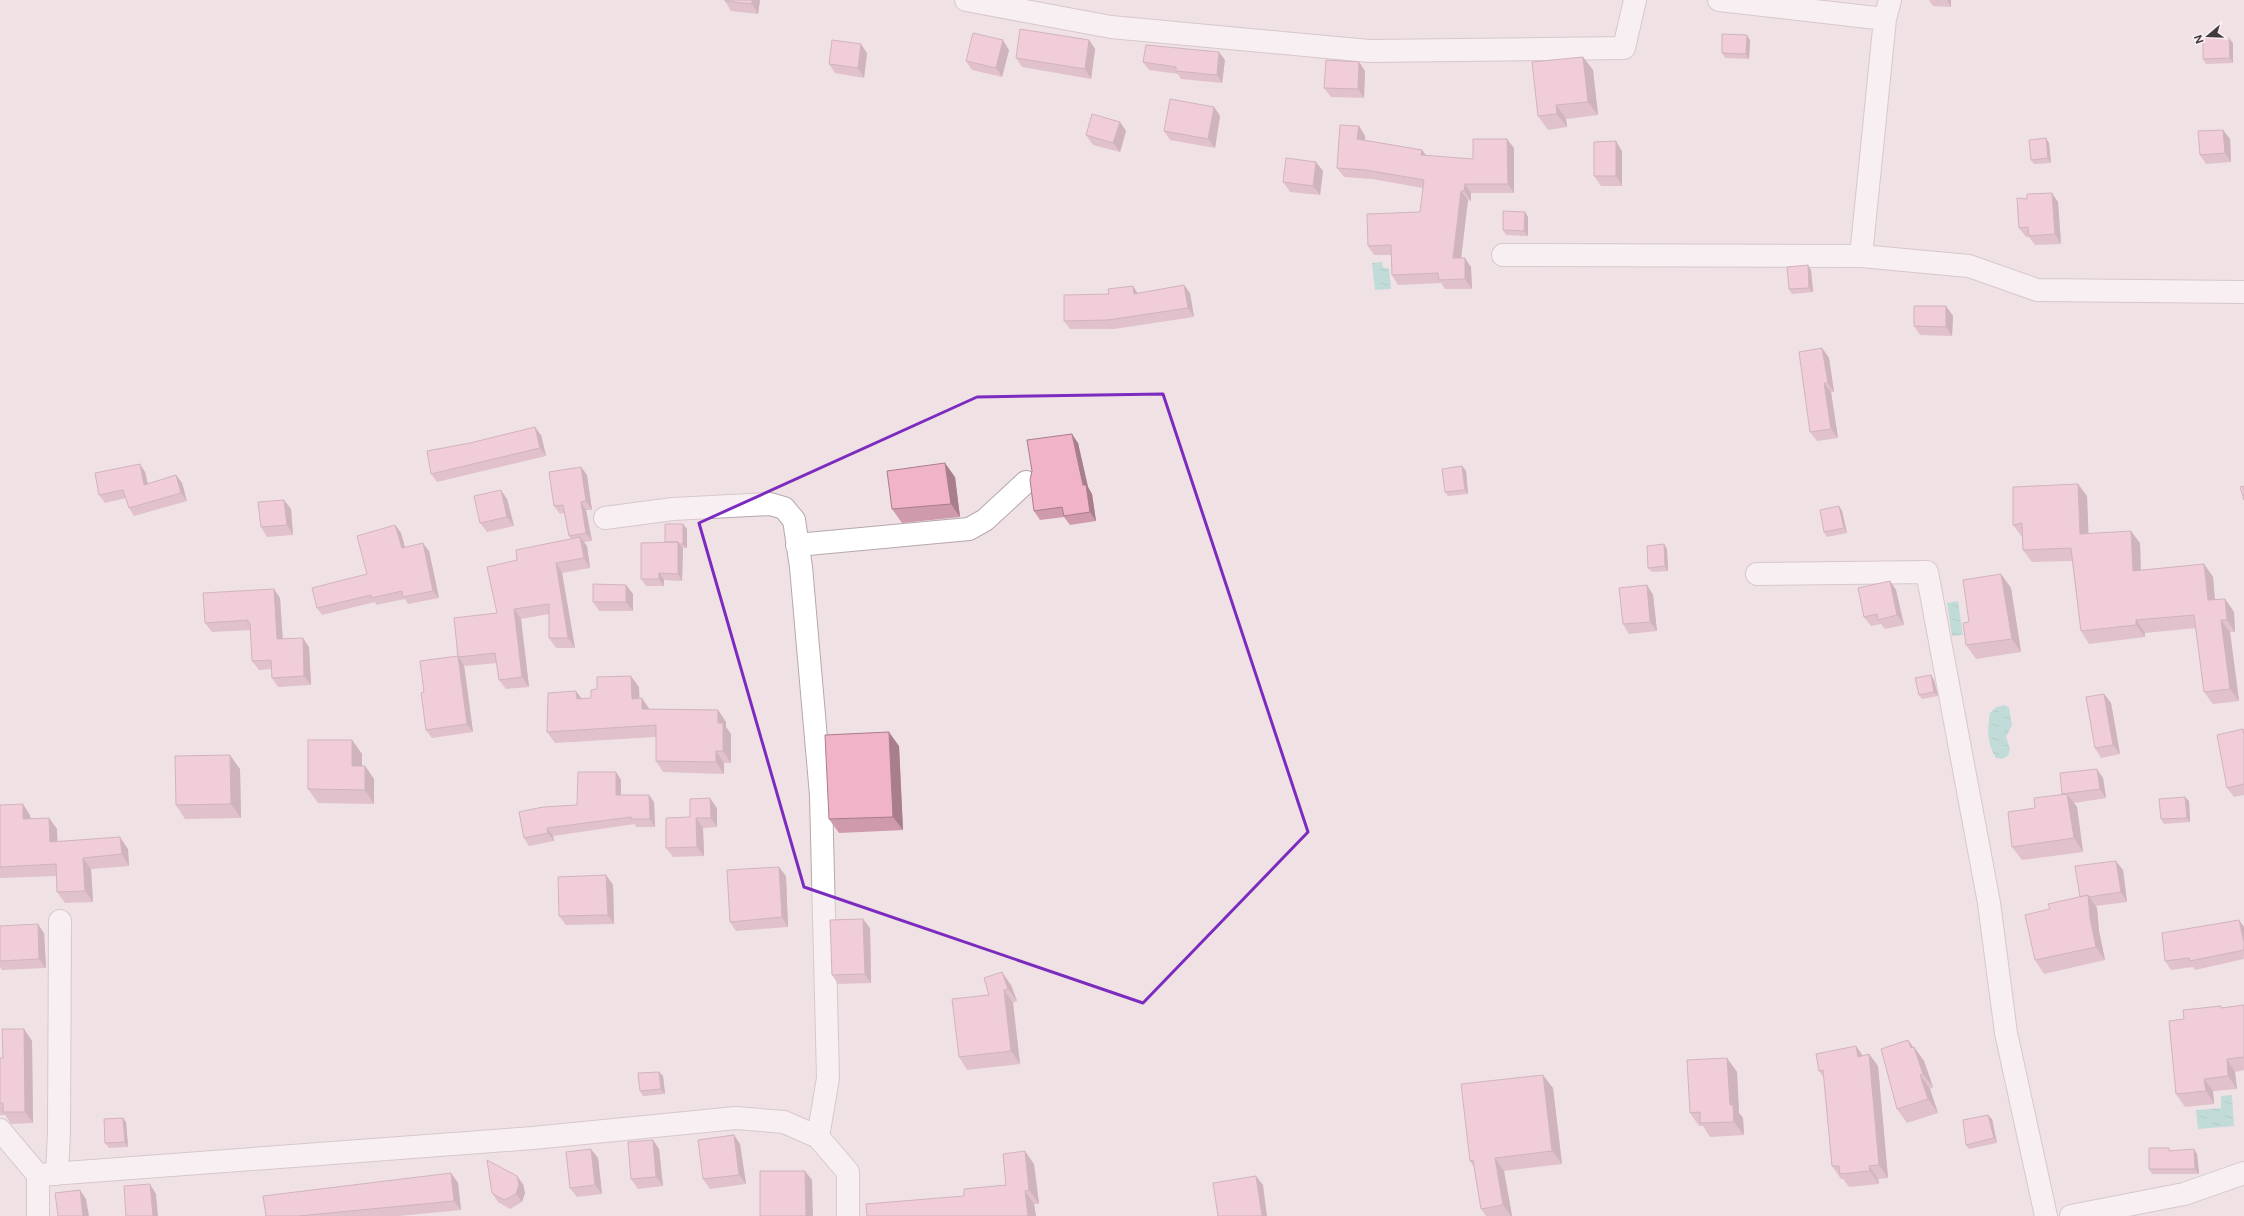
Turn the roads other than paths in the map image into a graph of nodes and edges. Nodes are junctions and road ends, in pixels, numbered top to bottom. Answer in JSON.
{"nodes":[{"id":1,"x":966,"y":0,"type":"edge"},
{"id":2,"x":1635,"y":0,"type":"edge"},
{"id":3,"x":1719,"y":0,"type":"edge"},
{"id":4,"x":1888,"y":10,"type":"edge"},
{"id":5,"x":1503,"y":255,"type":"dead end"},
{"id":6,"x":1860,"y":256,"type":"junction"},
{"id":7,"x":2244,"y":292,"type":"edge"},
{"id":8,"x":1026,"y":482,"type":"dead end"},
{"id":9,"x":605,"y":518,"type":"dead end"},
{"id":10,"x":797,"y":545,"type":"junction"},
{"id":11,"x":1757,"y":574,"type":"dead end"},
{"id":12,"x":60,"y":921,"type":"dead end"},
{"id":13,"x":0,"y":1130,"type":"edge"},
{"id":14,"x":818,"y":1137,"type":"junction"},
{"id":15,"x":2244,"y":1173,"type":"edge"},
{"id":16,"x":48,"y":1175,"type":"junction"},
{"id":17,"x":38,"y":1216,"type":"edge"},
{"id":18,"x":848,"y":1216,"type":"edge"},
{"id":19,"x":2046,"y":1216,"type":"edge"},
{"id":20,"x":2071,"y":1216,"type":"edge"}],
"edges":[{"from":1,"to":2,"type":"street"},
{"from":3,"to":4,"type":"street"},
{"from":4,"to":6,"type":"street"},
{"from":5,"to":6,"type":"street"},
{"from":6,"to":7,"type":"street"},
{"from":8,"to":10,"type":"street"},
{"from":9,"to":10,"type":"street"},
{"from":10,"to":14,"type":"street"},
{"from":11,"to":19,"type":"street"},
{"from":12,"to":16,"type":"street"},
{"from":13,"to":16,"type":"street"},
{"from":14,"to":16,"type":"street"},
{"from":14,"to":18,"type":"street"},
{"from":15,"to":20,"type":"street"},
{"from":16,"to":17,"type":"street"}]}
